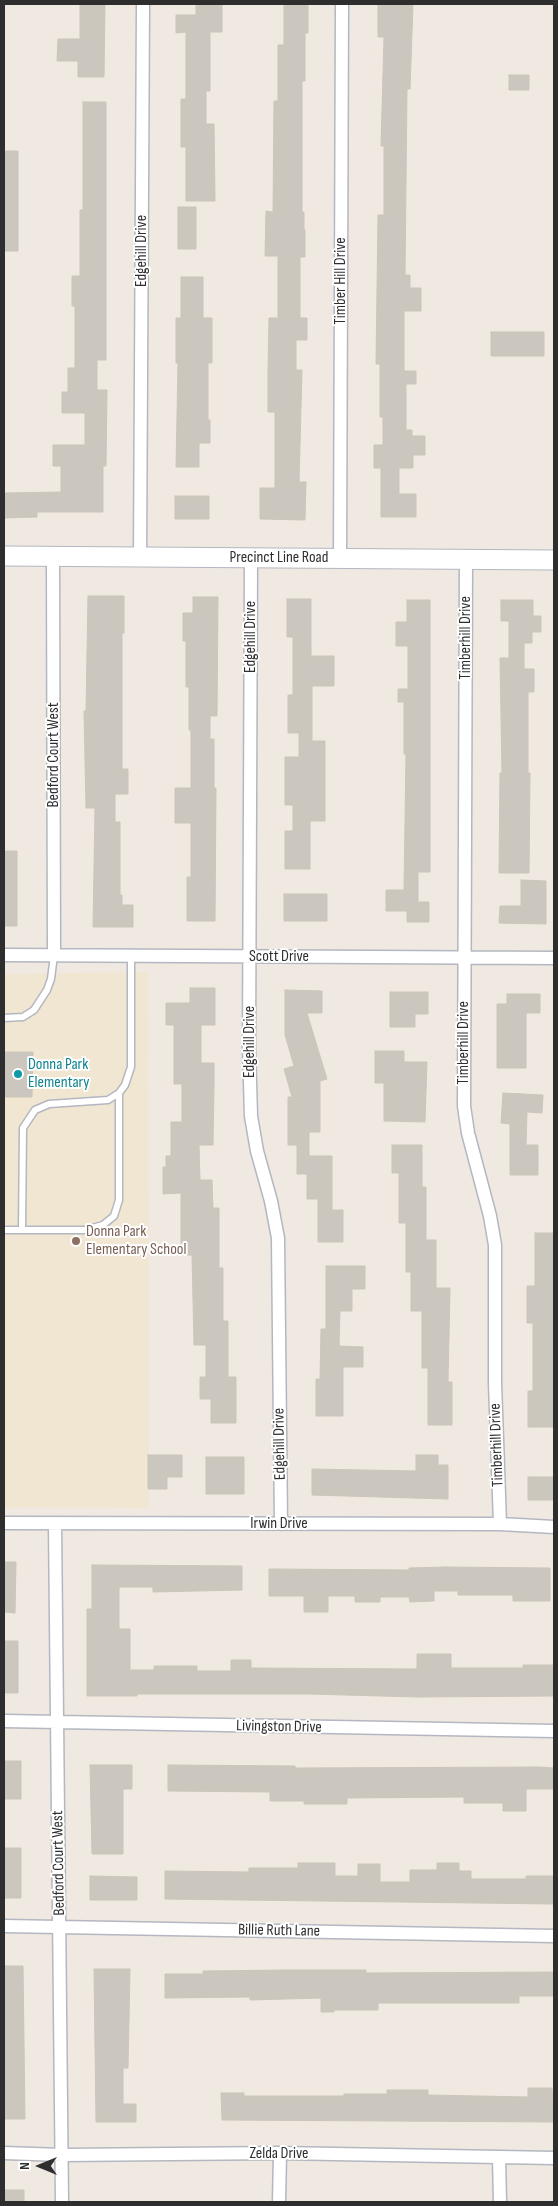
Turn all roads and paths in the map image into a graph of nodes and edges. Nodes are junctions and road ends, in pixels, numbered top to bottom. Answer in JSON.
{"nodes":[{"id":1,"x":144,"y":4,"type":"edge"},
{"id":2,"x":342,"y":4,"type":"edge"},
{"id":3,"x":4,"y":556,"type":"edge"},
{"id":4,"x":53,"y":556,"type":"junction"},
{"id":5,"x":140,"y":557,"type":"junction"},
{"id":6,"x":251,"y":558,"type":"junction"},
{"id":7,"x":340,"y":559,"type":"junction"},
{"id":8,"x":466,"y":559,"type":"junction"},
{"id":9,"x":554,"y":560,"type":"edge"},
{"id":10,"x":131,"y":954,"type":"junction"},
{"id":11,"x":4,"y":955,"type":"edge"},
{"id":12,"x":54,"y":955,"type":"junction"},
{"id":13,"x":251,"y":956,"type":"junction"},
{"id":14,"x":464,"y":958,"type":"junction"},
{"id":15,"x":554,"y":958,"type":"edge"},
{"id":16,"x":4,"y":1018,"type":"edge"},
{"id":17,"x":119,"y":1093,"type":"junction"},
{"id":18,"x":4,"y":1230,"type":"edge"},
{"id":19,"x":22,"y":1230,"type":"junction"},
{"id":20,"x":4,"y":1523,"type":"edge"},
{"id":21,"x":55,"y":1524,"type":"junction"},
{"id":22,"x":281,"y":1524,"type":"junction"},
{"id":23,"x":500,"y":1524,"type":"junction"},
{"id":24,"x":554,"y":1527,"type":"edge"},
{"id":25,"x":4,"y":1722,"type":"edge"},
{"id":26,"x":57,"y":1723,"type":"junction"},
{"id":27,"x":554,"y":1731,"type":"edge"},
{"id":28,"x":4,"y":1926,"type":"edge"},
{"id":29,"x":60,"y":1927,"type":"junction"},
{"id":30,"x":554,"y":1936,"type":"edge"},
{"id":31,"x":4,"y":2153,"type":"edge"},
{"id":32,"x":280,"y":2153,"type":"junction"},
{"id":33,"x":62,"y":2155,"type":"junction"},
{"id":34,"x":499,"y":2157,"type":"junction"},
{"id":35,"x":554,"y":2158,"type":"edge"},
{"id":36,"x":62,"y":2202,"type":"edge"},
{"id":37,"x":279,"y":2202,"type":"edge"},
{"id":38,"x":500,"y":2202,"type":"edge"}],
"edges":[{"from":1,"to":5,"type":"street","name":"Edgehill Drive"},
{"from":2,"to":7,"type":"street","name":"Timber Hill Drive"},
{"from":3,"to":4,"type":"main road","name":"Precinct Line Road"},
{"from":4,"to":5,"type":"main road","name":"Precinct Line Road"},
{"from":4,"to":12,"type":"street","name":"Bedford Court West"},
{"from":5,"to":6,"type":"main road","name":"Precinct Line Road"},
{"from":6,"to":7,"type":"main road","name":"Precinct Line Road"},
{"from":6,"to":13,"type":"street","name":"Edgehill Drive"},
{"from":7,"to":8,"type":"main road","name":"Precinct Line Road"},
{"from":8,"to":9,"type":"main road","name":"Precinct Line Road"},
{"from":8,"to":14,"type":"street","name":"Timberhill Drive"},
{"from":10,"to":12,"type":"street","name":"Scott Drive"},
{"from":10,"to":13,"type":"street","name":"Scott Drive"},
{"from":10,"to":17,"type":"lane"},
{"from":11,"to":12,"type":"street","name":"Scott Drive"},
{"from":12,"to":16,"type":"lane"},
{"from":13,"to":14,"type":"street","name":"Scott Drive"},
{"from":13,"to":22,"type":"street","name":"Edgehill Drive"},
{"from":14,"to":15,"type":"street","name":"Scott Drive"},
{"from":14,"to":23,"type":"street","name":"Timberhill Drive"},
{"from":17,"to":19,"type":"lane"},
{"from":17,"to":19,"type":"lane"},
{"from":18,"to":19,"type":"lane"},
{"from":20,"to":21,"type":"street","name":"Irwin Drive"},
{"from":21,"to":22,"type":"street","name":"Irwin Drive"},
{"from":21,"to":26,"type":"street","name":"Bedford Court West"},
{"from":22,"to":23,"type":"street","name":"Irwin Drive"},
{"from":23,"to":24,"type":"street","name":"Irwin Drive"},
{"from":25,"to":26,"type":"street","name":"Livingston Drive"},
{"from":26,"to":27,"type":"street","name":"Livingston Drive"},
{"from":26,"to":29,"type":"street","name":"Bedford Court West"},
{"from":28,"to":29,"type":"street","name":"Billie Ruth Lane"},
{"from":29,"to":30,"type":"street","name":"Billie Ruth Lane"},
{"from":29,"to":33,"type":"street","name":"Bedford Court West"},
{"from":31,"to":33,"type":"street","name":"Zelda Drive"},
{"from":32,"to":33,"type":"street","name":"Zelda Drive"},
{"from":32,"to":34,"type":"street","name":"Zelda Drive"},
{"from":32,"to":37,"type":"street"},
{"from":33,"to":36,"type":"street","name":"Bedford Court West"},
{"from":34,"to":35,"type":"street","name":"Zelda Drive"},
{"from":34,"to":38,"type":"street"}]}
